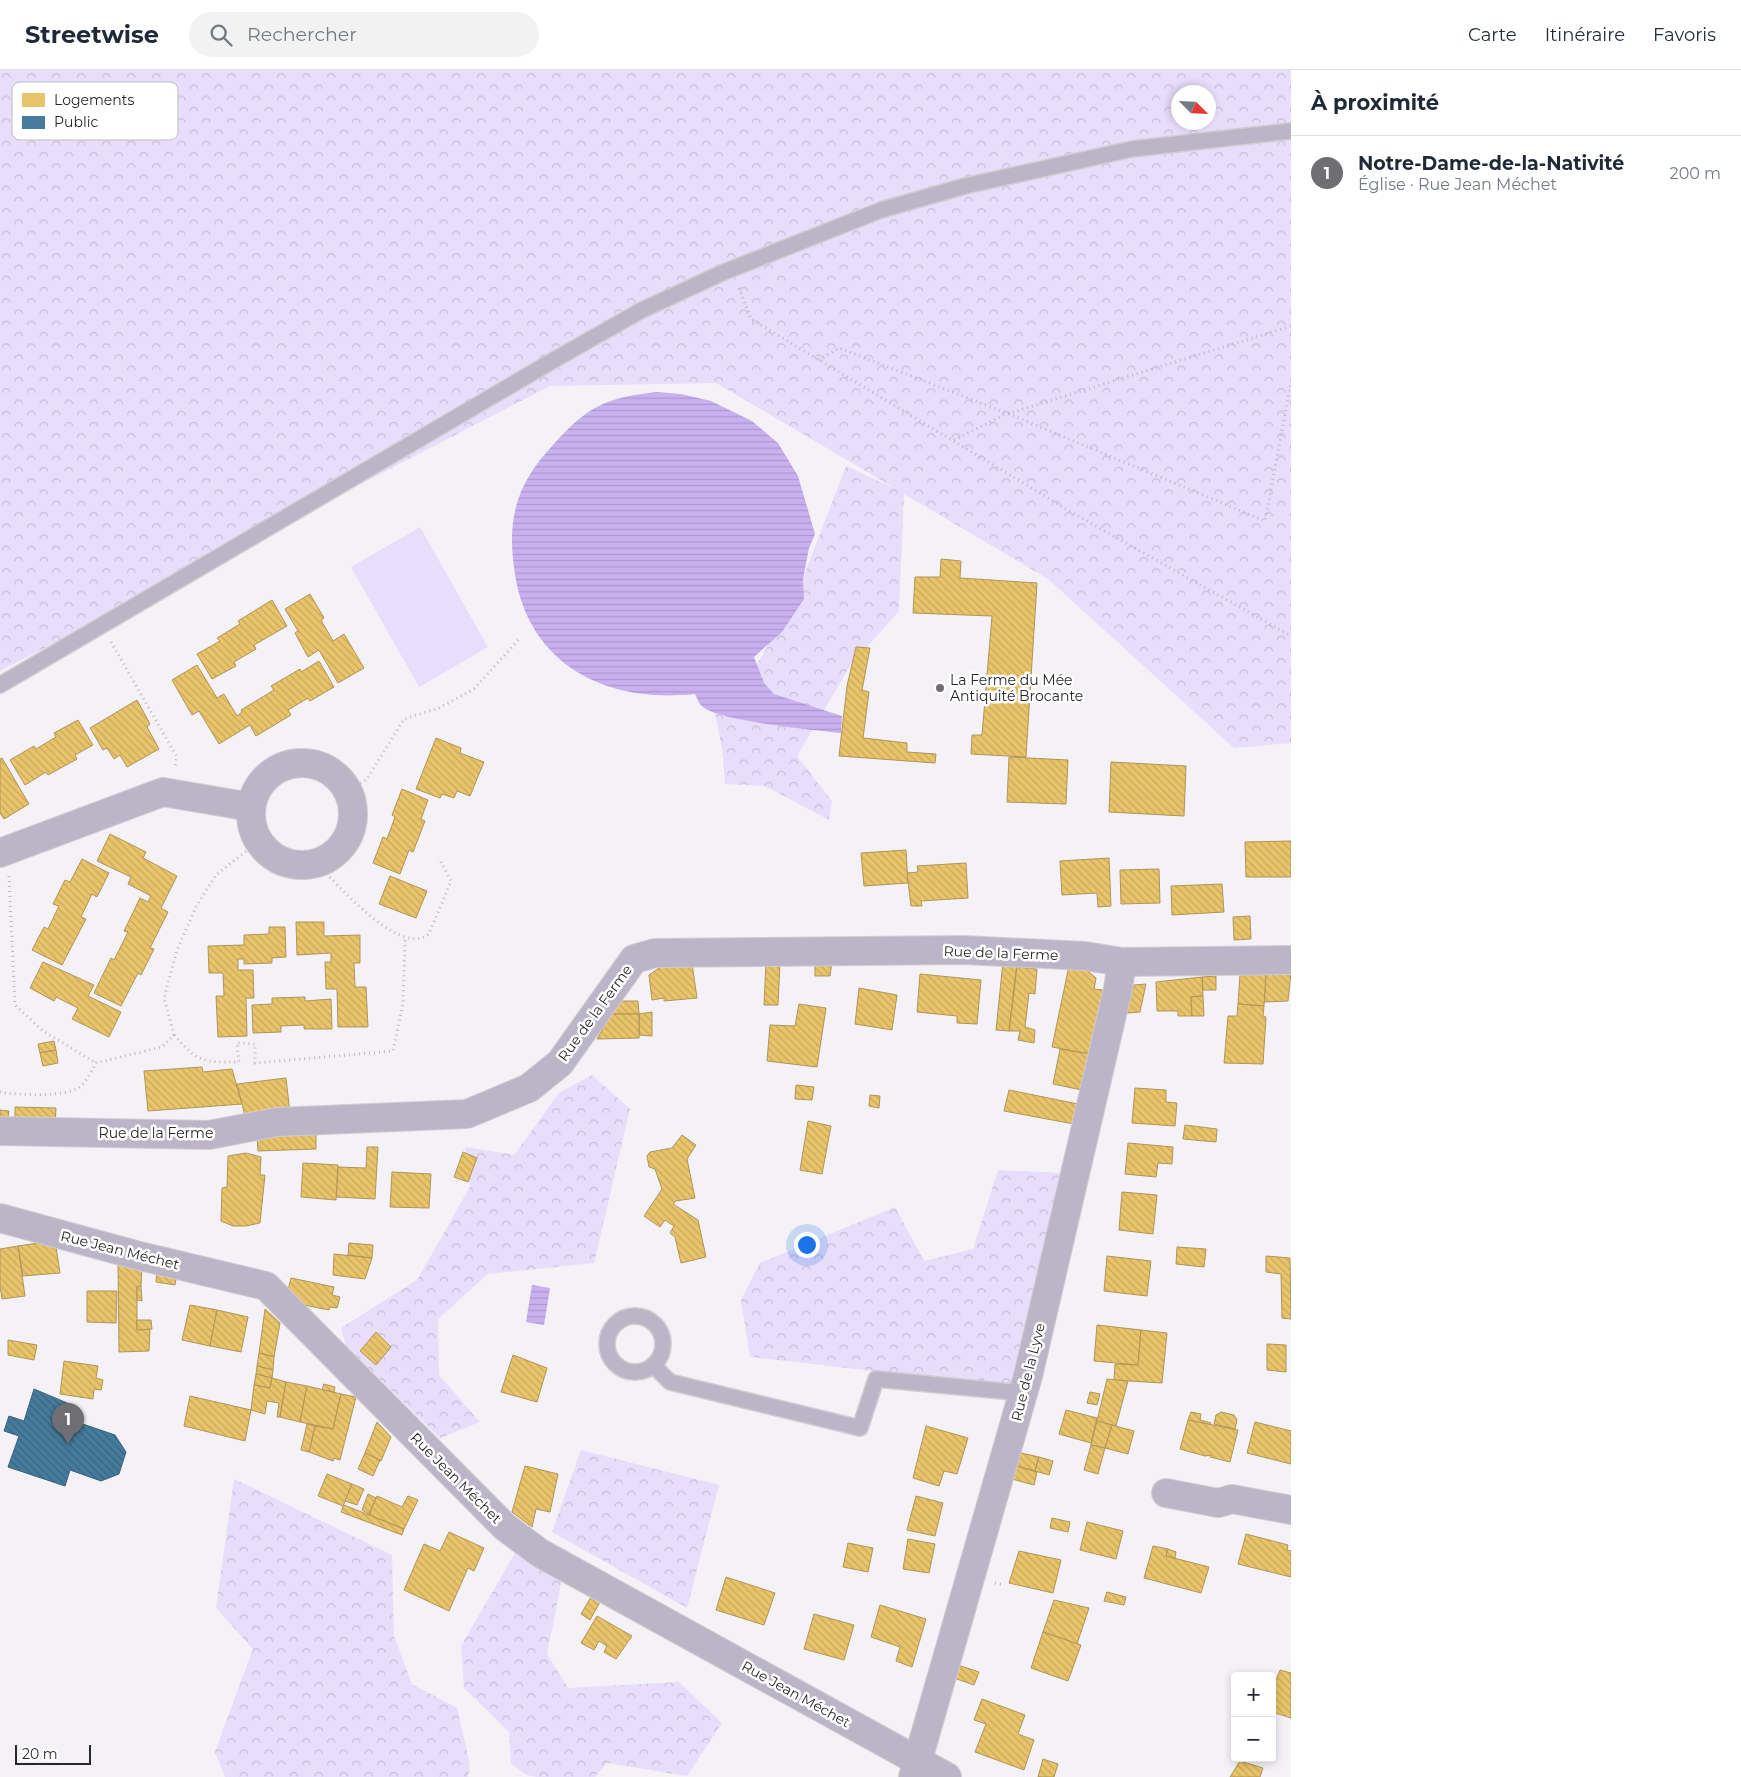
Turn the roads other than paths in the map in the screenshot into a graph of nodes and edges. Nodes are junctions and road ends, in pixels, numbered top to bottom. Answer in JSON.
{"nodes":[{"id":1,"x":1291,"y":131,"type":"edge"},
{"id":2,"x":0,"y":685,"type":"edge"},
{"id":3,"x":251,"y":807,"type":"junction"},
{"id":4,"x":7,"y":850,"type":"edge"},
{"id":5,"x":1291,"y":960,"type":"edge"},
{"id":6,"x":1122,"y":962,"type":"junction"},
{"id":7,"x":0,"y":1131,"type":"edge"},
{"id":8,"x":0,"y":1218,"type":"edge"},
{"id":9,"x":653,"y":1365,"type":"dead end"},
{"id":10,"x":1023,"y":1393,"type":"junction"},
{"id":11,"x":1166,"y":1493,"type":"dead end"},
{"id":12,"x":1291,"y":1510,"type":"edge"},
{"id":13,"x":915,"y":1769,"type":"edge"},
{"id":14,"x":947,"y":1777,"type":"edge"}],
"edges":[{"from":1,"to":2,"type":"lane"},
{"from":3,"to":3,"type":"street"},
{"from":3,"to":4,"type":"street"},
{"from":5,"to":6,"type":"street","name":"Rue de la Ferme"},
{"from":6,"to":7,"type":"street","name":"Rue de la Ferme"},
{"from":6,"to":10,"type":"street","name":"Rue de la Lyve"},
{"from":8,"to":13,"type":"street","name":"Rue Jean Méchet"},
{"from":9,"to":10,"type":"lane"},
{"from":10,"to":13,"type":"street","name":"Rue de la Lyve"},
{"from":11,"to":12,"type":"street"},
{"from":13,"to":14,"type":"street","name":"Rue Jean Méchet"}]}
